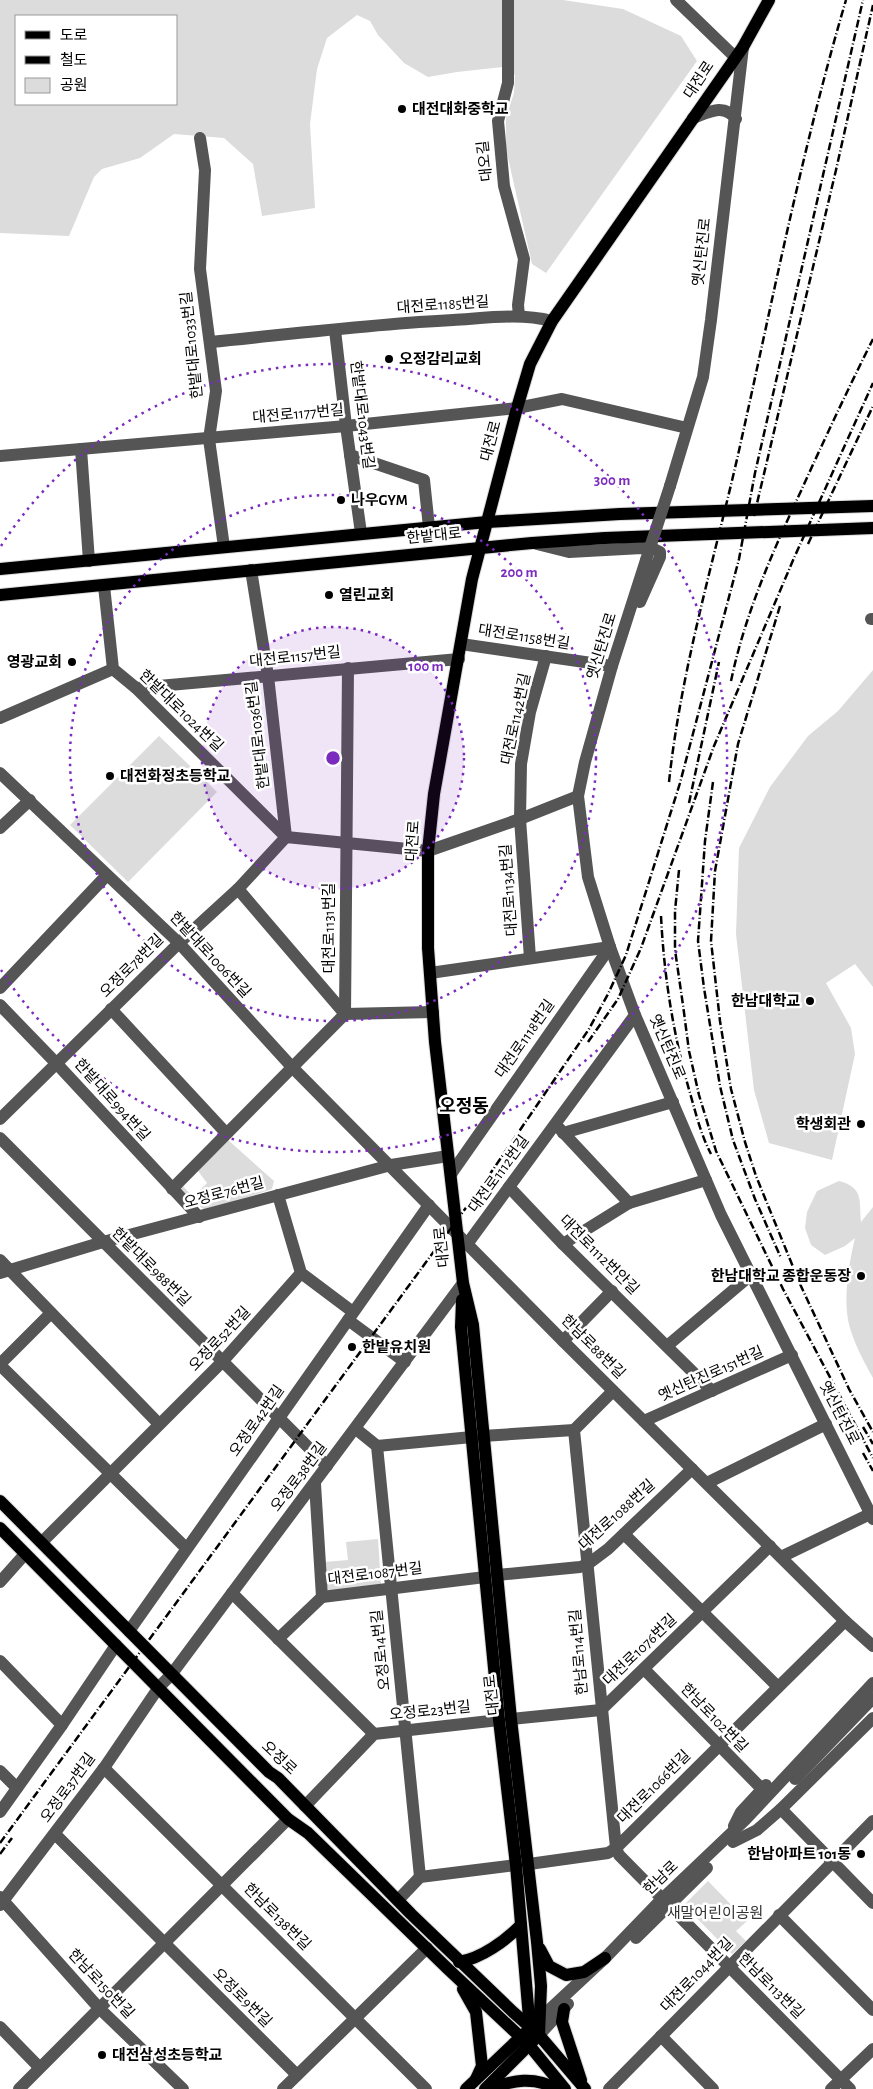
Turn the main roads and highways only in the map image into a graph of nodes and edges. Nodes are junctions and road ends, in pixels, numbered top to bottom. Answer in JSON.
{"nodes":[{"id":1,"x":768,"y":0,"type":"edge"},
{"id":2,"x":873,"y":506,"type":"edge"},
{"id":3,"x":487,"y":522,"type":"junction"},
{"id":4,"x":873,"y":528,"type":"edge"},
{"id":5,"x":480,"y":548,"type":"junction"},
{"id":6,"x":0,"y":569,"type":"edge"},
{"id":7,"x":0,"y":595,"type":"edge"},
{"id":8,"x":0,"y":1501,"type":"edge"},
{"id":9,"x":0,"y":1528,"type":"edge"},
{"id":10,"x":505,"y":1720,"type":"junction"},
{"id":11,"x":520,"y":1925,"type":"junction"},
{"id":12,"x":537,"y":1942,"type":"junction"},
{"id":13,"x":605,"y":1958,"type":"road end"},
{"id":14,"x":459,"y":1962,"type":"junction"},
{"id":15,"x":456,"y":1976,"type":"junction"},
{"id":16,"x":564,"y":2009,"type":"road end"},
{"id":17,"x":536,"y":2028,"type":"junction"},
{"id":18,"x":525,"y":2042,"type":"junction"},
{"id":19,"x":476,"y":2079,"type":"junction"},
{"id":20,"x":584,"y":2088,"type":"edge"},
{"id":21,"x":466,"y":2089,"type":"edge"},
{"id":22,"x":485,"y":2089,"type":"edge"},
{"id":23,"x":489,"y":2089,"type":"edge"},
{"id":24,"x":557,"y":2089,"type":"edge"},
{"id":25,"x":565,"y":2089,"type":"edge"}],
"edges":[{"from":1,"to":3,"type":"main road","name":"대전로"},
{"from":2,"to":3,"type":"main road","name":"한밭대로"},
{"from":3,"to":5,"type":"main road","name":"대전로"},
{"from":3,"to":6,"type":"main road","name":"한밭대로"},
{"from":4,"to":5,"type":"main road","name":"한밭대로"},
{"from":5,"to":7,"type":"main road","name":"한밭대로"},
{"from":5,"to":10,"type":"main road","name":"대전로"},
{"from":8,"to":14,"type":"main road","name":"오정로"},
{"from":9,"to":15,"type":"main road"},
{"from":10,"to":11,"type":"main road","name":"대전로"},
{"from":10,"to":12,"type":"main road","name":"대전로"},
{"from":11,"to":14,"type":"main road"},
{"from":11,"to":17,"type":"main road","name":"대전로"},
{"from":12,"to":13,"type":"main road"},
{"from":12,"to":17,"type":"main road","name":"대전로"},
{"from":14,"to":17,"type":"main road","name":"오정로"},
{"from":15,"to":18,"type":"main road"},
{"from":15,"to":19,"type":"main road"},
{"from":16,"to":20,"type":"main road"},
{"from":17,"to":18,"type":"main road","name":"한남로"},
{"from":17,"to":20,"type":"main road"},
{"from":18,"to":19,"type":"main road","name":"한남로"},
{"from":18,"to":22,"type":"main road","name":"한남로"},
{"from":18,"to":25,"type":"main road"},
{"from":19,"to":21,"type":"main road","name":"한남로"},
{"from":23,"to":24,"type":"main road"}]}
